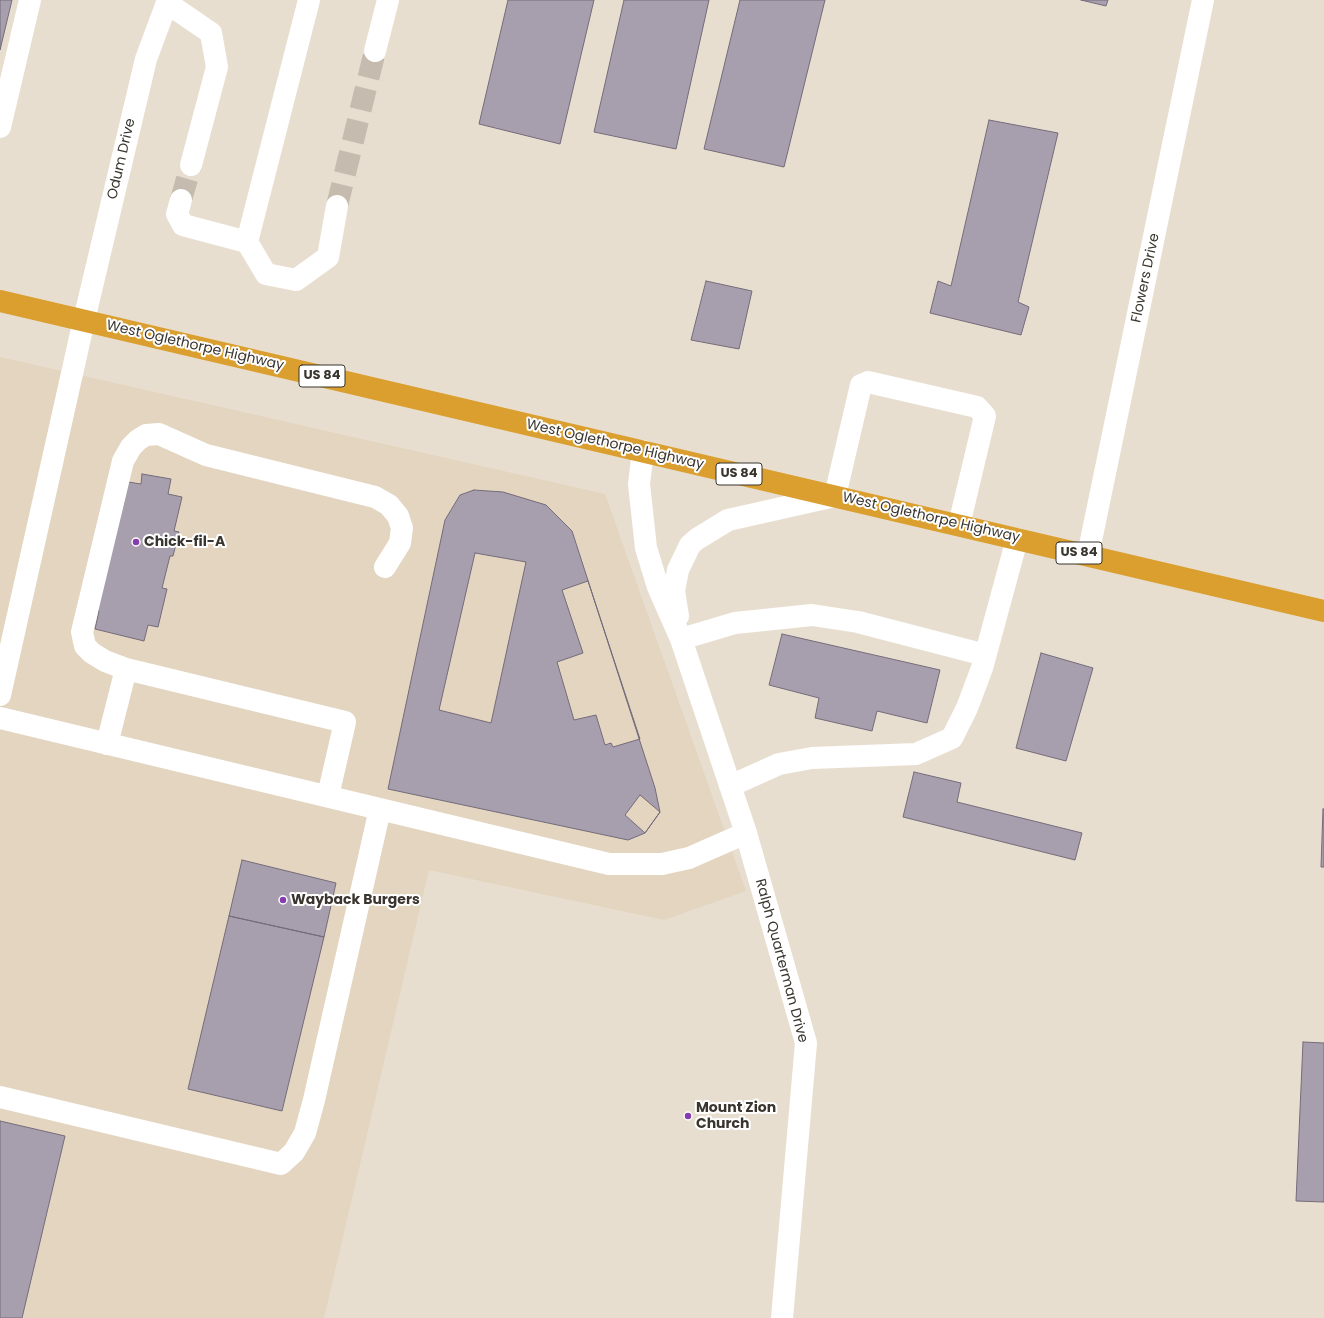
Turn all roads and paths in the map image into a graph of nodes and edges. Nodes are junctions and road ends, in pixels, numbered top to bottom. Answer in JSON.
{"nodes":[{"id":1,"x":30,"y":0,"type":"edge"},
{"id":2,"x":309,"y":0,"type":"edge"},
{"id":3,"x":388,"y":0,"type":"edge"},
{"id":4,"x":1203,"y":0,"type":"edge"},
{"id":5,"x":168,"y":1,"type":"edge"},
{"id":6,"x":376,"y":51,"type":"tunnel mouth"},
{"id":7,"x":0,"y":127,"type":"edge"},
{"id":8,"x":191,"y":165,"type":"tunnel mouth"},
{"id":9,"x":181,"y":200,"type":"tunnel mouth"},
{"id":10,"x":337,"y":206,"type":"tunnel mouth"},
{"id":11,"x":248,"y":242,"type":"junction"},
{"id":12,"x":0,"y":300,"type":"edge"},
{"id":13,"x":84,"y":320,"type":"junction"},
{"id":14,"x":643,"y":451,"type":"junction"},
{"id":15,"x":835,"y":496,"type":"junction"},
{"id":16,"x":959,"y":525,"type":"junction"},
{"id":17,"x":1017,"y":539,"type":"junction"},
{"id":18,"x":1088,"y":555,"type":"junction"},
{"id":19,"x":385,"y":567,"type":"dead end"},
{"id":20,"x":1324,"y":611,"type":"edge"},
{"id":21,"x":681,"y":639,"type":"junction"},
{"id":22,"x":985,"y":655,"type":"junction"},
{"id":23,"x":126,"y":669,"type":"junction"},
{"id":24,"x":0,"y":696,"type":"edge"},
{"id":25,"x":0,"y":718,"type":"edge"},
{"id":26,"x":107,"y":744,"type":"junction"},
{"id":27,"x":730,"y":786,"type":"junction"},
{"id":28,"x":328,"y":796,"type":"junction"},
{"id":29,"x":380,"y":809,"type":"junction"},
{"id":30,"x":746,"y":833,"type":"junction"},
{"id":31,"x":0,"y":1097,"type":"edge"},
{"id":32,"x":782,"y":1318,"type":"edge"}],
"edges":[{"from":1,"to":7,"type":"street"},
{"from":2,"to":11,"type":"street"},
{"from":3,"to":6,"type":"street"},
{"from":4,"to":18,"type":"street","name":"Flowers Drive"},
{"from":5,"to":8,"type":"street"},
{"from":5,"to":13,"type":"street","name":"Odum Drive"},
{"from":9,"to":11,"type":"street"},
{"from":10,"to":11,"type":"street"},
{"from":12,"to":13,"type":"highway","name":"West Oglethorpe Highway","number":"US 84"},
{"from":13,"to":14,"type":"highway","name":"West Oglethorpe Highway","number":"US 84"},
{"from":13,"to":24,"type":"street","name":"Odum Drive"},
{"from":14,"to":15,"type":"highway","name":"West Oglethorpe Highway","number":"US 84"},
{"from":14,"to":21,"type":"street","name":"Ralph Quarterman Drive"},
{"from":15,"to":16,"type":"highway","name":"West Oglethorpe Highway","number":"US 84"},
{"from":15,"to":16,"type":"street"},
{"from":15,"to":21,"type":"street","name":"Ralph Quarterman Drive"},
{"from":16,"to":17,"type":"highway","name":"West Oglethorpe Highway","number":"US 84"},
{"from":17,"to":18,"type":"highway","name":"West Oglethorpe Highway","number":"US 84"},
{"from":17,"to":22,"type":"street"},
{"from":18,"to":20,"type":"highway","name":"West Oglethorpe Highway","number":"US 84"},
{"from":19,"to":23,"type":"street"},
{"from":21,"to":22,"type":"street"},
{"from":21,"to":27,"type":"street","name":"Ralph Quarterman Drive"},
{"from":22,"to":27,"type":"street"},
{"from":23,"to":26,"type":"street"},
{"from":23,"to":28,"type":"street"},
{"from":25,"to":26,"type":"street"},
{"from":26,"to":28,"type":"street"},
{"from":27,"to":30,"type":"street","name":"Ralph Quarterman Drive"},
{"from":28,"to":29,"type":"street"},
{"from":29,"to":30,"type":"street"},
{"from":29,"to":31,"type":"street"},
{"from":30,"to":32,"type":"street","name":"Ralph Quarterman Drive"}]}
